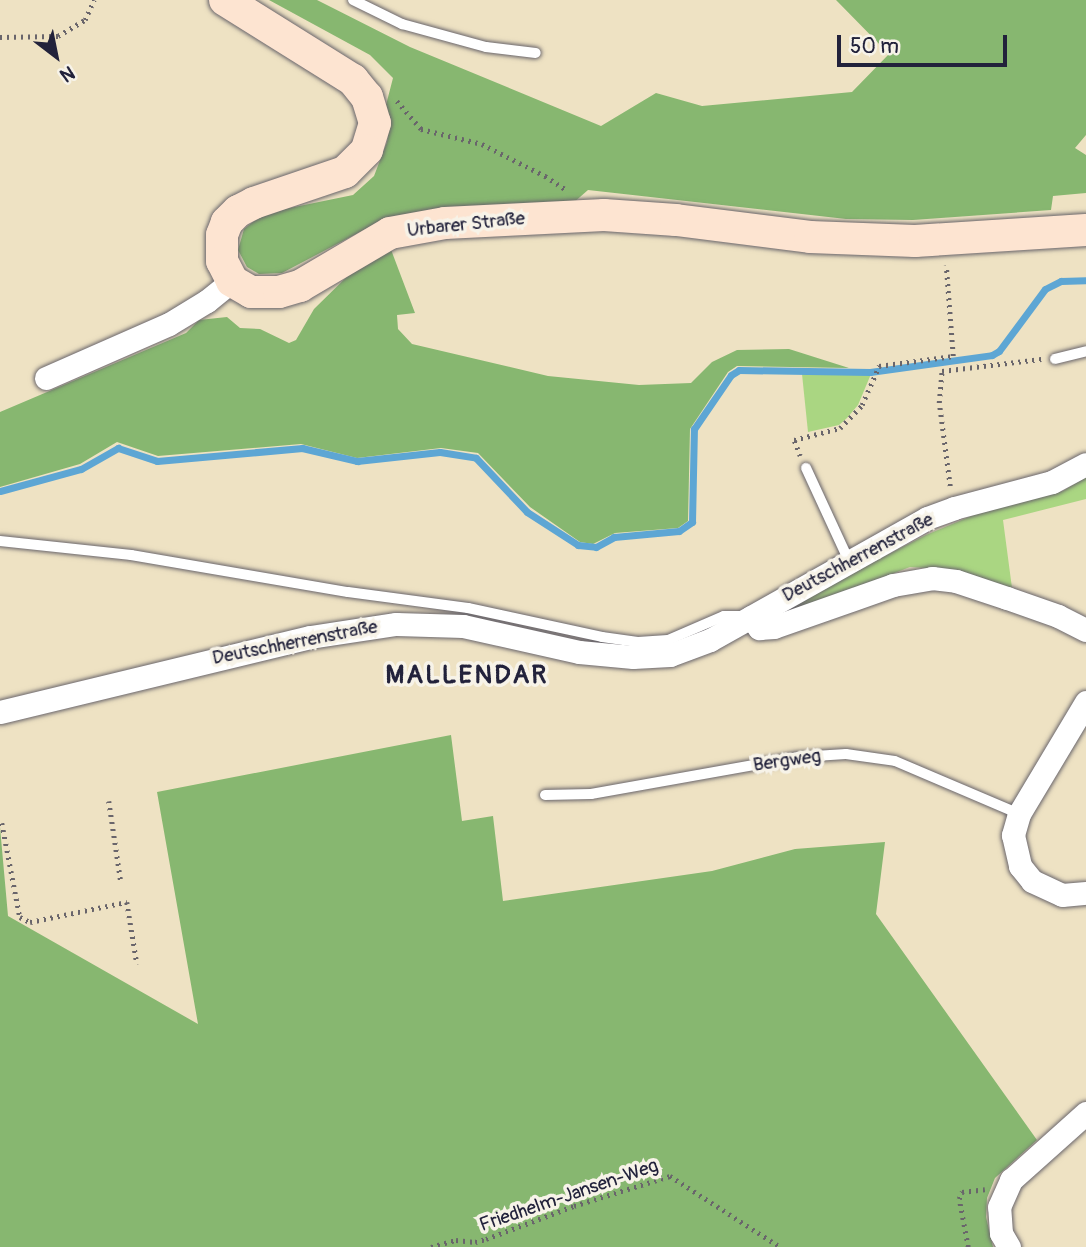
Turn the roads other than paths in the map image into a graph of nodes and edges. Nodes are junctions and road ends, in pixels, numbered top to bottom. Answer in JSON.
{"nodes":[{"id":1,"x":225,"y":0,"type":"edge"},
{"id":2,"x":353,"y":0,"type":"edge"},
{"id":3,"x":536,"y":53,"type":"dead end"},
{"id":4,"x":1086,"y":230,"type":"edge"},
{"id":5,"x":232,"y":281,"type":"junction"},
{"id":6,"x":1086,"y":351,"type":"edge"},
{"id":7,"x":1055,"y":359,"type":"road end"},
{"id":8,"x":46,"y":378,"type":"dead end"},
{"id":9,"x":1086,"y":464,"type":"edge"},
{"id":10,"x":806,"y":468,"type":"dead end"},
{"id":11,"x":0,"y":541,"type":"edge"},
{"id":12,"x":849,"y":561,"type":"junction"},
{"id":13,"x":751,"y":617,"type":"junction"},
{"id":14,"x":1086,"y":630,"type":"edge"},
{"id":15,"x":1086,"y":702,"type":"edge"},
{"id":16,"x":0,"y":712,"type":"edge"},
{"id":17,"x":545,"y":795,"type":"dead end"},
{"id":18,"x":1019,"y":814,"type":"junction"},
{"id":19,"x":1086,"y":893,"type":"edge"},
{"id":20,"x":1086,"y":1112,"type":"edge"},
{"id":21,"x":1009,"y":1247,"type":"edge"}],
"edges":[{"from":1,"to":5,"type":"street"},
{"from":2,"to":3,"type":"lane"},
{"from":4,"to":5,"type":"street","name":"Urbarer Straße"},
{"from":5,"to":8,"type":"street"},
{"from":6,"to":7,"type":"lane"},
{"from":9,"to":12,"type":"street","name":"Deutschherrenstraße"},
{"from":10,"to":12,"type":"lane"},
{"from":11,"to":13,"type":"lane","name":"Deutschherrenstraße"},
{"from":12,"to":13,"type":"street","name":"Deutschherrenstraße"},
{"from":13,"to":14,"type":"street"},
{"from":13,"to":16,"type":"street","name":"Deutschherrenstraße"},
{"from":15,"to":18,"type":"street"},
{"from":17,"to":18,"type":"lane","name":"Bergweg"},
{"from":18,"to":19,"type":"street"},
{"from":20,"to":21,"type":"street"}]}
